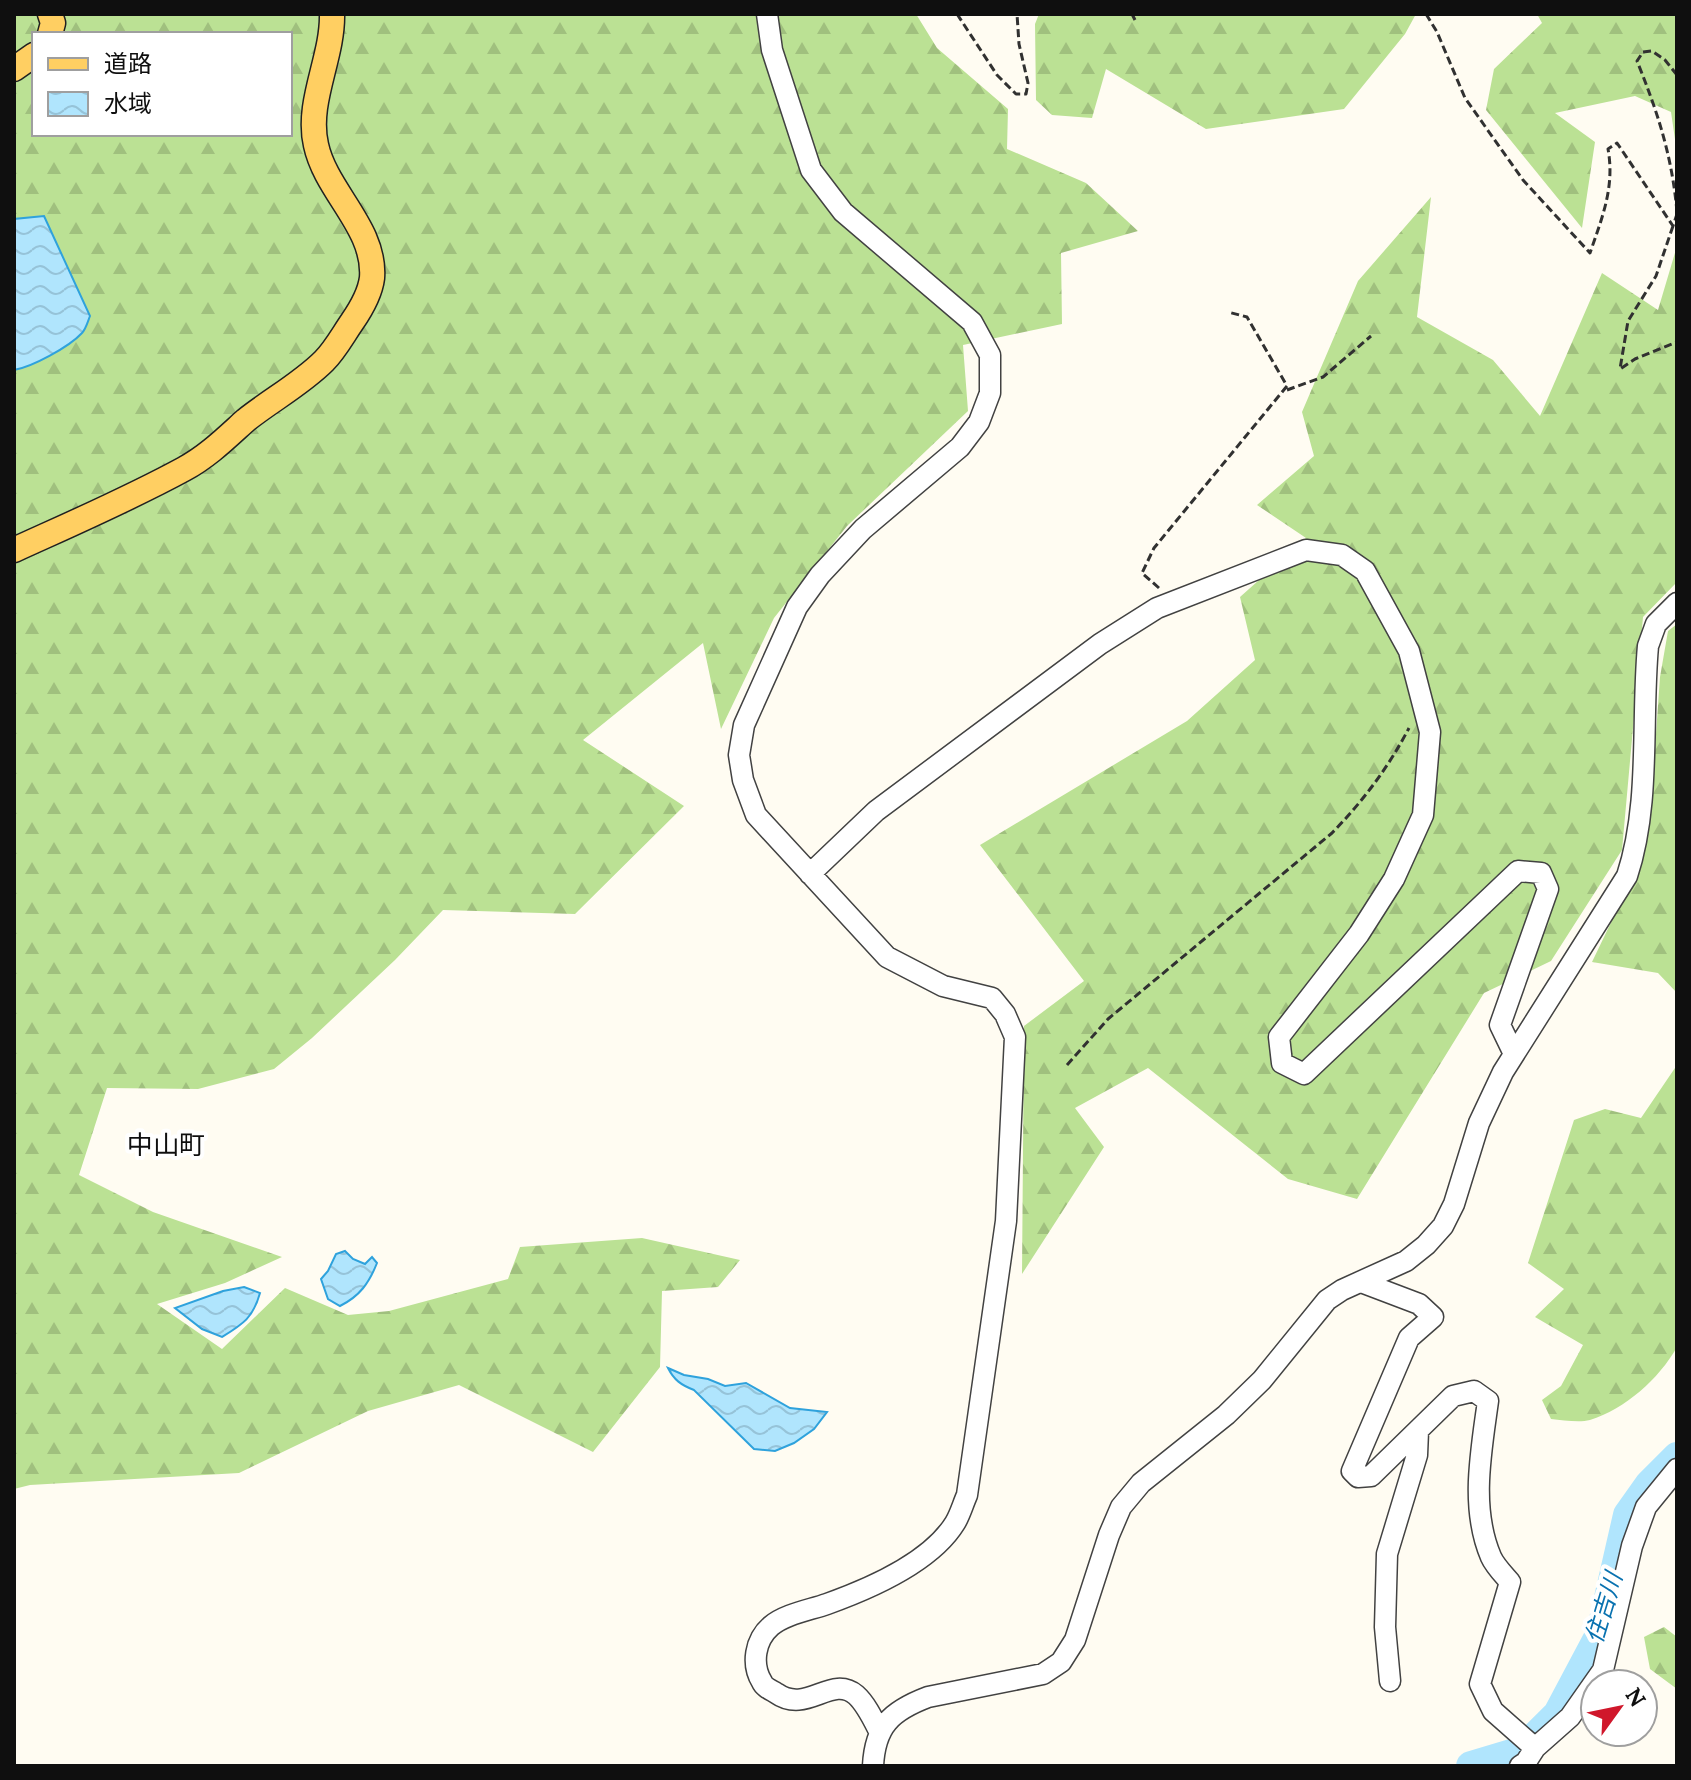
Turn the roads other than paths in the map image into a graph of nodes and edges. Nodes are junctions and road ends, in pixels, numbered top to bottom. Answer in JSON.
{"nodes":[{"id":1,"x":332,"y":14,"type":"edge"},
{"id":2,"x":767,"y":14,"type":"edge"},
{"id":3,"x":32,"y":56,"type":"edge"},
{"id":4,"x":14,"y":69,"type":"edge"},
{"id":5,"x":14,"y":550,"type":"edge"},
{"id":6,"x":1677,"y":603,"type":"edge"},
{"id":7,"x":810,"y":874,"type":"junction"},
{"id":8,"x":1514,"y":1054,"type":"junction"},
{"id":9,"x":1361,"y":1282,"type":"junction"},
{"id":10,"x":1418,"y":1431,"type":"junction"},
{"id":11,"x":1677,"y":1469,"type":"edge"},
{"id":12,"x":1390,"y":1681,"type":"dead end"},
{"id":13,"x":879,"y":1731,"type":"junction"},
{"id":14,"x":1535,"y":1748,"type":"junction"},
{"id":15,"x":873,"y":1766,"type":"edge"},
{"id":16,"x":1520,"y":1766,"type":"edge"}],
"edges":[{"from":1,"to":5,"type":"main road"},
{"from":2,"to":7,"type":"street"},
{"from":3,"to":4,"type":"main road"},
{"from":6,"to":8,"type":"street"},
{"from":7,"to":8,"type":"street"},
{"from":7,"to":13,"type":"street"},
{"from":8,"to":9,"type":"street"},
{"from":9,"to":10,"type":"street"},
{"from":9,"to":13,"type":"street"},
{"from":10,"to":12,"type":"street"},
{"from":10,"to":14,"type":"street"},
{"from":11,"to":14,"type":"street"},
{"from":13,"to":15,"type":"street"},
{"from":14,"to":16,"type":"street"}]}
